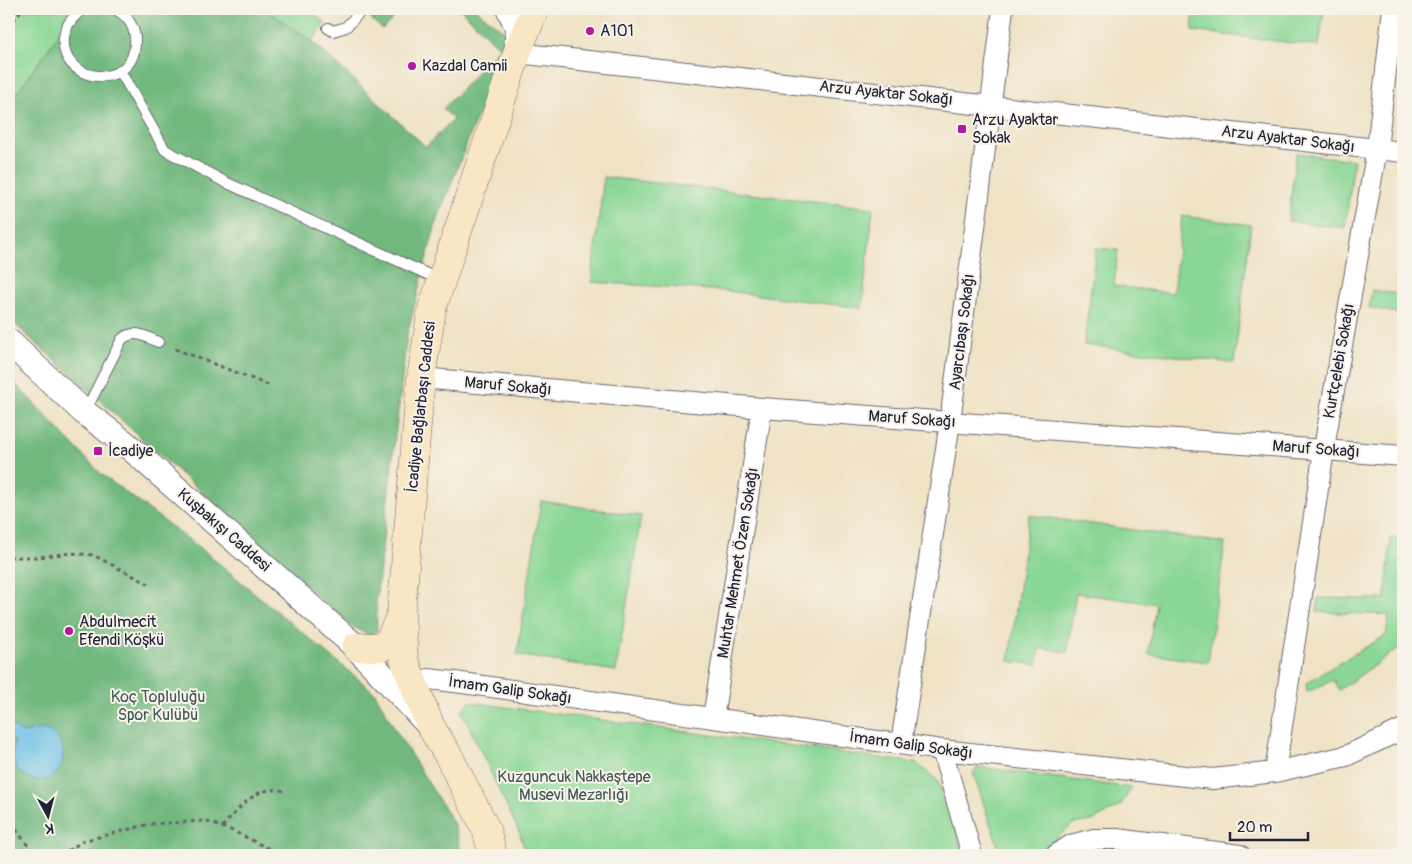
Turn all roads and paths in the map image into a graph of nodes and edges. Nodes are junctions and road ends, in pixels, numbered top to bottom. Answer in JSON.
{"nodes":[{"id":1,"x":22,"y":9,"type":"edge"},
{"id":2,"x":85,"y":9,"type":"edge"},
{"id":3,"x":115,"y":9,"type":"edge"},
{"id":4,"x":363,"y":9,"type":"edge"},
{"id":5,"x":509,"y":9,"type":"edge"},
{"id":6,"x":535,"y":9,"type":"edge"},
{"id":7,"x":1003,"y":9,"type":"edge"},
{"id":8,"x":1393,"y":9,"type":"edge"},
{"id":9,"x":9,"y":27,"type":"edge"},
{"id":10,"x":328,"y":28,"type":"dead end"},
{"id":11,"x":517,"y":53,"type":"junction"},
{"id":12,"x":120,"y":71,"type":"junction"},
{"id":13,"x":991,"y":105,"type":"junction"},
{"id":14,"x":1377,"y":149,"type":"junction"},
{"id":15,"x":1403,"y":152,"type":"edge"},
{"id":16,"x":441,"y":280,"type":"junction"},
{"id":17,"x":9,"y":342,"type":"edge"},
{"id":18,"x":158,"y":342,"type":"joint"},
{"id":19,"x":421,"y":378,"type":"junction"},
{"id":20,"x":271,"y":386,"type":"dead end"},
{"id":21,"x":762,"y":408,"type":"junction"},
{"id":22,"x":84,"y":412,"type":"junction"},
{"id":23,"x":950,"y":422,"type":"junction"},
{"id":24,"x":1324,"y":449,"type":"junction"},
{"id":25,"x":1403,"y":456,"type":"edge"},
{"id":26,"x":9,"y":557,"type":"edge"},
{"id":27,"x":149,"y":584,"type":"dead end"},
{"id":28,"x":401,"y":614,"type":"junction"},
{"id":29,"x":356,"y":647,"type":"junction"},
{"id":30,"x":415,"y":687,"type":"junction"},
{"id":31,"x":713,"y":718,"type":"junction"},
{"id":32,"x":431,"y":727,"type":"junction"},
{"id":33,"x":1403,"y":729,"type":"edge"},
{"id":34,"x":901,"y":744,"type":"junction"},
{"id":35,"x":942,"y":750,"type":"junction"},
{"id":36,"x":1275,"y":772,"type":"junction"},
{"id":37,"x":288,"y":792,"type":"dead end"},
{"id":38,"x":11,"y":823,"type":"dead end"},
{"id":39,"x":222,"y":827,"type":"junction"},
{"id":40,"x":35,"y":855,"type":"edge"},
{"id":41,"x":61,"y":855,"type":"edge"},
{"id":42,"x":282,"y":855,"type":"edge"},
{"id":43,"x":493,"y":855,"type":"edge"},
{"id":44,"x":972,"y":855,"type":"edge"},
{"id":45,"x":1056,"y":855,"type":"edge"},
{"id":46,"x":1240,"y":855,"type":"edge"}],
"edges":[{"from":1,"to":9,"type":"path"},
{"from":2,"to":12,"type":"lane"},
{"from":3,"to":12,"type":"lane"},
{"from":4,"to":10,"type":"lane"},
{"from":5,"to":11,"type":"street"},
{"from":6,"to":11,"type":"main road","name":"İcadiye Bağlarbaşı Caddesi"},
{"from":7,"to":13,"type":"street","name":"Ayarcıbaşı Sokağı"},
{"from":8,"to":14,"type":"street","name":"Kurtçelebi Sokağı"},
{"from":11,"to":13,"type":"street","name":"Arzu Ayaktar Sokağı"},
{"from":11,"to":16,"type":"main road","name":"İcadiye Bağlarbaşı Caddesi"},
{"from":12,"to":16,"type":"lane"},
{"from":13,"to":14,"type":"street","name":"Arzu Ayaktar Sokağı"},
{"from":13,"to":23,"type":"street","name":"Ayarcıbaşı Sokağı"},
{"from":14,"to":15,"type":"street","name":"Arzu Ayaktar Sokağı"},
{"from":14,"to":24,"type":"street","name":"Kurtçelebi Sokağı"},
{"from":16,"to":19,"type":"main road","name":"İcadiye Bağlarbaşı Caddesi"},
{"from":17,"to":22,"type":"street","name":"Kuşbakışı Caddesi"},
{"from":18,"to":20,"type":"path"},
{"from":18,"to":22,"type":"lane"},
{"from":19,"to":21,"type":"street","name":"Maruf Sokağı"},
{"from":19,"to":28,"type":"main road","name":"İcadiye Bağlarbaşı Caddesi"},
{"from":21,"to":23,"type":"street","name":"Maruf Sokağı"},
{"from":21,"to":31,"type":"street","name":"Muhtar Mehmet Özen Sokağı"},
{"from":22,"to":29,"type":"street","name":"Kuşbakışı Caddesi"},
{"from":23,"to":24,"type":"street","name":"Maruf Sokağı"},
{"from":23,"to":34,"type":"street","name":"Ayarcıbaşı Sokağı"},
{"from":24,"to":25,"type":"street","name":"Maruf Sokağı"},
{"from":24,"to":36,"type":"street","name":"Kurtçelebi Sokağı"},
{"from":26,"to":27,"type":"path"},
{"from":28,"to":29,"type":"main road"},
{"from":28,"to":30,"type":"main road","name":"İcadiye Bağlarbaşı Caddesi"},
{"from":29,"to":32,"type":"street","name":"Kuşbakışı Caddesi"},
{"from":30,"to":31,"type":"street","name":"İmam Galip Sokağı"},
{"from":30,"to":32,"type":"main road","name":"İcadiye Bağlarbaşı Caddesi"},
{"from":31,"to":34,"type":"street","name":"İmam Galip Sokağı"},
{"from":32,"to":43,"type":"main road","name":"İcadiye Bağlarbaşı Caddesi"},
{"from":33,"to":36,"type":"street","name":"İmam Galip Sokağı"},
{"from":34,"to":35,"type":"street","name":"İmam Galip Sokağı"},
{"from":35,"to":36,"type":"street","name":"İmam Galip Sokağı"},
{"from":35,"to":44,"type":"street"},
{"from":37,"to":39,"type":"path"},
{"from":38,"to":40,"type":"path"},
{"from":39,"to":41,"type":"path"},
{"from":39,"to":42,"type":"path"},
{"from":45,"to":46,"type":"street"}]}
